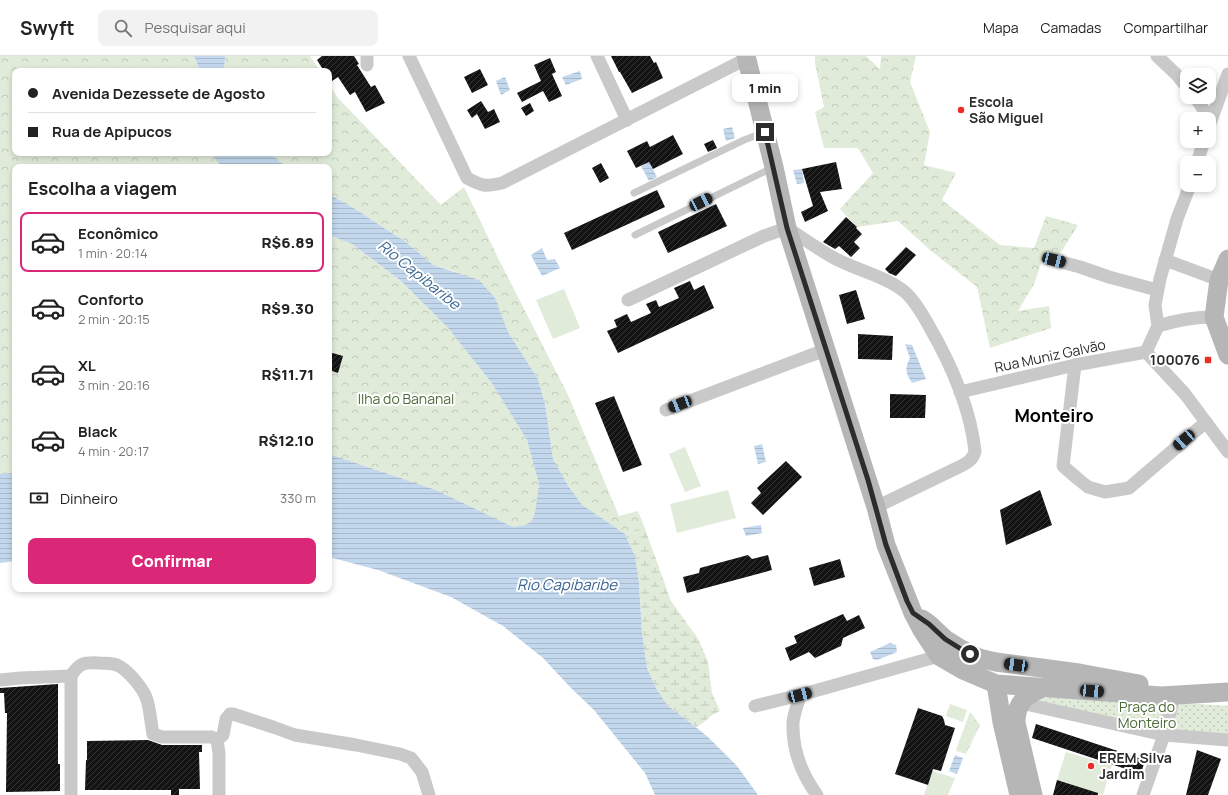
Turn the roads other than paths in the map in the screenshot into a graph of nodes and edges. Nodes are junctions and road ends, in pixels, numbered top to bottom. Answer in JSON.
{"nodes":[{"id":1,"x":409,"y":56,"type":"edge"},
{"id":2,"x":597,"y":56,"type":"edge"},
{"id":3,"x":1157,"y":56,"type":"edge"},
{"id":4,"x":746,"y":57,"type":"edge"},
{"id":5,"x":1228,"y":74,"type":"edge"},
{"id":6,"x":1180,"y":79,"type":"edge"},
{"id":7,"x":1213,"y":112,"type":"edge"},
{"id":8,"x":627,"y":120,"type":"junction"},
{"id":9,"x":765,"y":132,"type":"junction"},
{"id":10,"x":774,"y":167,"type":"junction"},
{"id":11,"x":1187,"y":192,"type":"edge"},
{"id":12,"x":634,"y":193,"type":"dead end"},
{"id":13,"x":787,"y":228,"type":"junction"},
{"id":14,"x":635,"y":235,"type":"dead end"},
{"id":15,"x":1228,"y":258,"type":"edge"},
{"id":16,"x":1054,"y":260,"type":"dead end"},
{"id":17,"x":1165,"y":260,"type":"junction"},
{"id":18,"x":1219,"y":280,"type":"junction"},
{"id":19,"x":1157,"y":290,"type":"junction"},
{"id":20,"x":628,"y":300,"type":"dead end"},
{"id":21,"x":1221,"y":317,"type":"edge"},
{"id":22,"x":1158,"y":326,"type":"junction"},
{"id":23,"x":826,"y":350,"type":"junction"},
{"id":24,"x":1146,"y":352,"type":"junction"},
{"id":25,"x":1228,"y":355,"type":"edge"},
{"id":26,"x":1075,"y":365,"type":"junction"},
{"id":27,"x":960,"y":392,"type":"junction"},
{"id":28,"x":666,"y":410,"type":"dead end"},
{"id":29,"x":1206,"y":422,"type":"junction"},
{"id":30,"x":1228,"y":452,"type":"edge"},
{"id":31,"x":876,"y":507,"type":"junction"},
{"id":32,"x":913,"y":613,"type":"junction"},
{"id":33,"x":940,"y":656,"type":"junction"},
{"id":34,"x":1079,"y":673,"type":"junction"},
{"id":35,"x":71,"y":676,"type":"junction"},
{"id":36,"x":0,"y":680,"type":"edge"},
{"id":37,"x":996,"y":684,"type":"junction"},
{"id":38,"x":1046,"y":687,"type":"junction"},
{"id":39,"x":1228,"y":692,"type":"edge"},
{"id":40,"x":1175,"y":694,"type":"junction"},
{"id":41,"x":800,"y":695,"type":"junction"},
{"id":42,"x":1021,"y":703,"type":"junction"},
{"id":43,"x":755,"y":706,"type":"dead end"},
{"id":44,"x":1009,"y":723,"type":"junction"},
{"id":45,"x":1164,"y":735,"type":"junction"},
{"id":46,"x":217,"y":740,"type":"junction"},
{"id":47,"x":1228,"y":740,"type":"edge"},
{"id":48,"x":71,"y":795,"type":"edge"},
{"id":49,"x":219,"y":795,"type":"edge"},
{"id":50,"x":429,"y":795,"type":"edge"},
{"id":51,"x":817,"y":795,"type":"edge"},
{"id":52,"x":1019,"y":795,"type":"edge"},
{"id":53,"x":1033,"y":795,"type":"edge"},
{"id":54,"x":1143,"y":795,"type":"edge"}],
"edges":[{"from":1,"to":8,"type":"street"},
{"from":2,"to":8,"type":"street"},
{"from":3,"to":6,"type":"street"},
{"from":4,"to":8,"type":"street"},
{"from":4,"to":9,"type":"main road"},
{"from":5,"to":7,"type":"street"},
{"from":9,"to":10,"type":"main road"},
{"from":9,"to":12,"type":"lane"},
{"from":10,"to":13,"type":"main road"},
{"from":10,"to":14,"type":"lane"},
{"from":11,"to":17,"type":"street"},
{"from":13,"to":20,"type":"street"},
{"from":13,"to":23,"type":"main road"},
{"from":13,"to":27,"type":"street"},
{"from":15,"to":18,"type":"main road"},
{"from":16,"to":19,"type":"street"},
{"from":17,"to":18,"type":"street"},
{"from":17,"to":19,"type":"street"},
{"from":18,"to":21,"type":"main road"},
{"from":19,"to":22,"type":"street"},
{"from":21,"to":22,"type":"street"},
{"from":21,"to":25,"type":"main road"},
{"from":22,"to":24,"type":"street"},
{"from":23,"to":28,"type":"street"},
{"from":23,"to":31,"type":"main road"},
{"from":24,"to":26,"type":"street","name":"Rua Muniz Galvão"},
{"from":24,"to":29,"type":"street"},
{"from":26,"to":27,"type":"street","name":"Rua Muniz Galvão"},
{"from":26,"to":29,"type":"street"},
{"from":27,"to":31,"type":"street"},
{"from":29,"to":30,"type":"street"},
{"from":31,"to":32,"type":"main road"},
{"from":32,"to":33,"type":"main road"},
{"from":32,"to":34,"type":"main road"},
{"from":33,"to":37,"type":"main road"},
{"from":33,"to":41,"type":"street"},
{"from":34,"to":37,"type":"main road"},
{"from":34,"to":40,"type":"main road"},
{"from":35,"to":36,"type":"street"},
{"from":35,"to":46,"type":"street"},
{"from":35,"to":48,"type":"street"},
{"from":37,"to":38,"type":"main road"},
{"from":37,"to":44,"type":"main road"},
{"from":38,"to":40,"type":"main road"},
{"from":38,"to":42,"type":"main road"},
{"from":39,"to":40,"type":"main road"},
{"from":40,"to":45,"type":"street"},
{"from":41,"to":43,"type":"street"},
{"from":41,"to":51,"type":"street"},
{"from":42,"to":44,"type":"main road"},
{"from":42,"to":45,"type":"street"},
{"from":44,"to":52,"type":"main road"},
{"from":44,"to":53,"type":"main road"},
{"from":45,"to":47,"type":"street"},
{"from":45,"to":54,"type":"street"},
{"from":46,"to":49,"type":"street"},
{"from":46,"to":50,"type":"street"}]}
